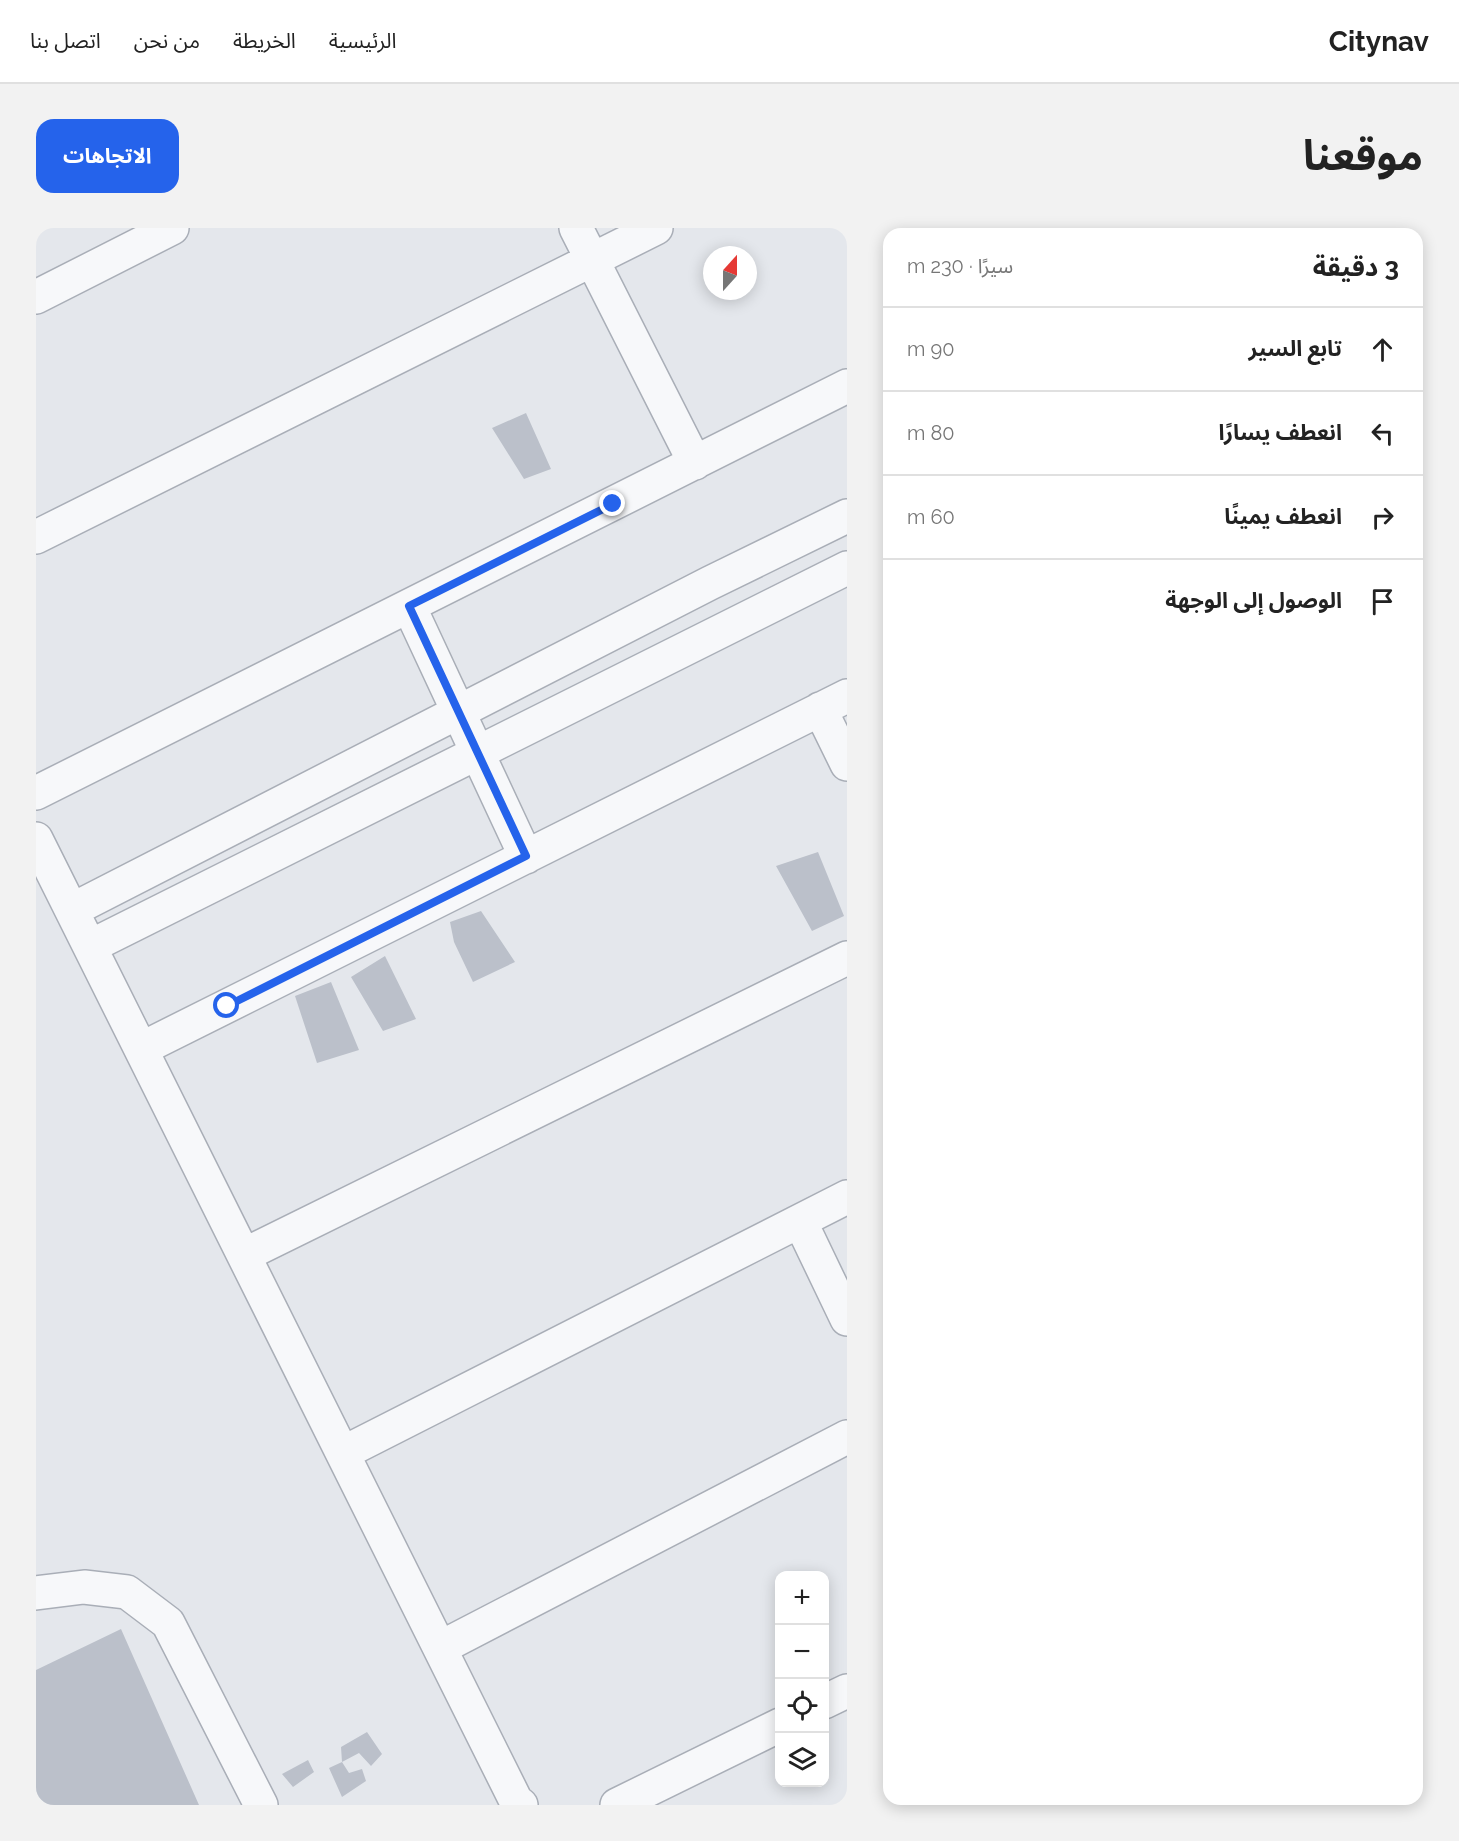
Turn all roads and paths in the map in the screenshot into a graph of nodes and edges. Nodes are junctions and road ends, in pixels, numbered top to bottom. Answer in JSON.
{"nodes":[{"id":1,"x":172,"y":228,"type":"edge"},
{"id":2,"x":576,"y":228,"type":"edge"},
{"id":3,"x":656,"y":228,"type":"edge"},
{"id":4,"x":592,"y":260,"type":"junction"},
{"id":5,"x":36,"y":297,"type":"edge"},
{"id":6,"x":847,"y":387,"type":"edge"},
{"id":7,"x":695,"y":463,"type":"junction"},
{"id":8,"x":847,"y":516,"type":"edge"},
{"id":9,"x":36,"y":537,"type":"edge"},
{"id":10,"x":847,"y":568,"type":"edge"},
{"id":11,"x":409,"y":606,"type":"junction"},
{"id":12,"x":834,"y":702,"type":"edge"},
{"id":13,"x":459,"y":712,"type":"junction"},
{"id":14,"x":477,"y":753,"type":"junction"},
{"id":15,"x":847,"y":764,"type":"edge"},
{"id":16,"x":36,"y":793,"type":"edge"},
{"id":17,"x":36,"y":839,"type":"edge"},
{"id":18,"x":526,"y":856,"type":"junction"},
{"id":19,"x":72,"y":910,"type":"junction"},
{"id":20,"x":91,"y":946,"type":"junction"},
{"id":21,"x":847,"y":958,"type":"edge"},
{"id":22,"x":141,"y":1049,"type":"junction"},
{"id":23,"x":847,"y":1197,"type":"edge"},
{"id":24,"x":800,"y":1221,"type":"junction"},
{"id":25,"x":244,"y":1255,"type":"junction"},
{"id":26,"x":847,"y":1319,"type":"edge"},
{"id":27,"x":847,"y":1437,"type":"edge"},
{"id":28,"x":343,"y":1453,"type":"junction"},
{"id":29,"x":36,"y":1593,"type":"edge"},
{"id":30,"x":440,"y":1648,"type":"junction"},
{"id":31,"x":847,"y":1691,"type":"edge"},
{"id":32,"x":829,"y":1700,"type":"edge"},
{"id":33,"x":775,"y":1727,"type":"edge"},
{"id":34,"x":261,"y":1805,"type":"edge"},
{"id":35,"x":521,"y":1805,"type":"edge"},
{"id":36,"x":617,"y":1805,"type":"edge"}],
"edges":[{"from":1,"to":5,"type":"street"},
{"from":2,"to":4,"type":"street"},
{"from":3,"to":4,"type":"street"},
{"from":4,"to":7,"type":"street"},
{"from":4,"to":9,"type":"street"},
{"from":6,"to":7,"type":"street"},
{"from":7,"to":11,"type":"street"},
{"from":8,"to":13,"type":"street"},
{"from":10,"to":14,"type":"street"},
{"from":11,"to":13,"type":"street"},
{"from":11,"to":16,"type":"street"},
{"from":12,"to":15,"type":"street"},
{"from":12,"to":18,"type":"street"},
{"from":13,"to":14,"type":"street"},
{"from":13,"to":19,"type":"street"},
{"from":14,"to":18,"type":"street"},
{"from":14,"to":20,"type":"street"},
{"from":17,"to":19,"type":"street"},
{"from":18,"to":22,"type":"street"},
{"from":19,"to":20,"type":"street"},
{"from":20,"to":22,"type":"street"},
{"from":21,"to":25,"type":"street"},
{"from":22,"to":25,"type":"street"},
{"from":23,"to":24,"type":"street"},
{"from":24,"to":26,"type":"street"},
{"from":24,"to":28,"type":"street"},
{"from":25,"to":28,"type":"street"},
{"from":27,"to":30,"type":"street"},
{"from":28,"to":30,"type":"street"},
{"from":29,"to":34,"type":"street"},
{"from":30,"to":35,"type":"street"},
{"from":31,"to":32,"type":"street"},
{"from":33,"to":36,"type":"street"}]}
